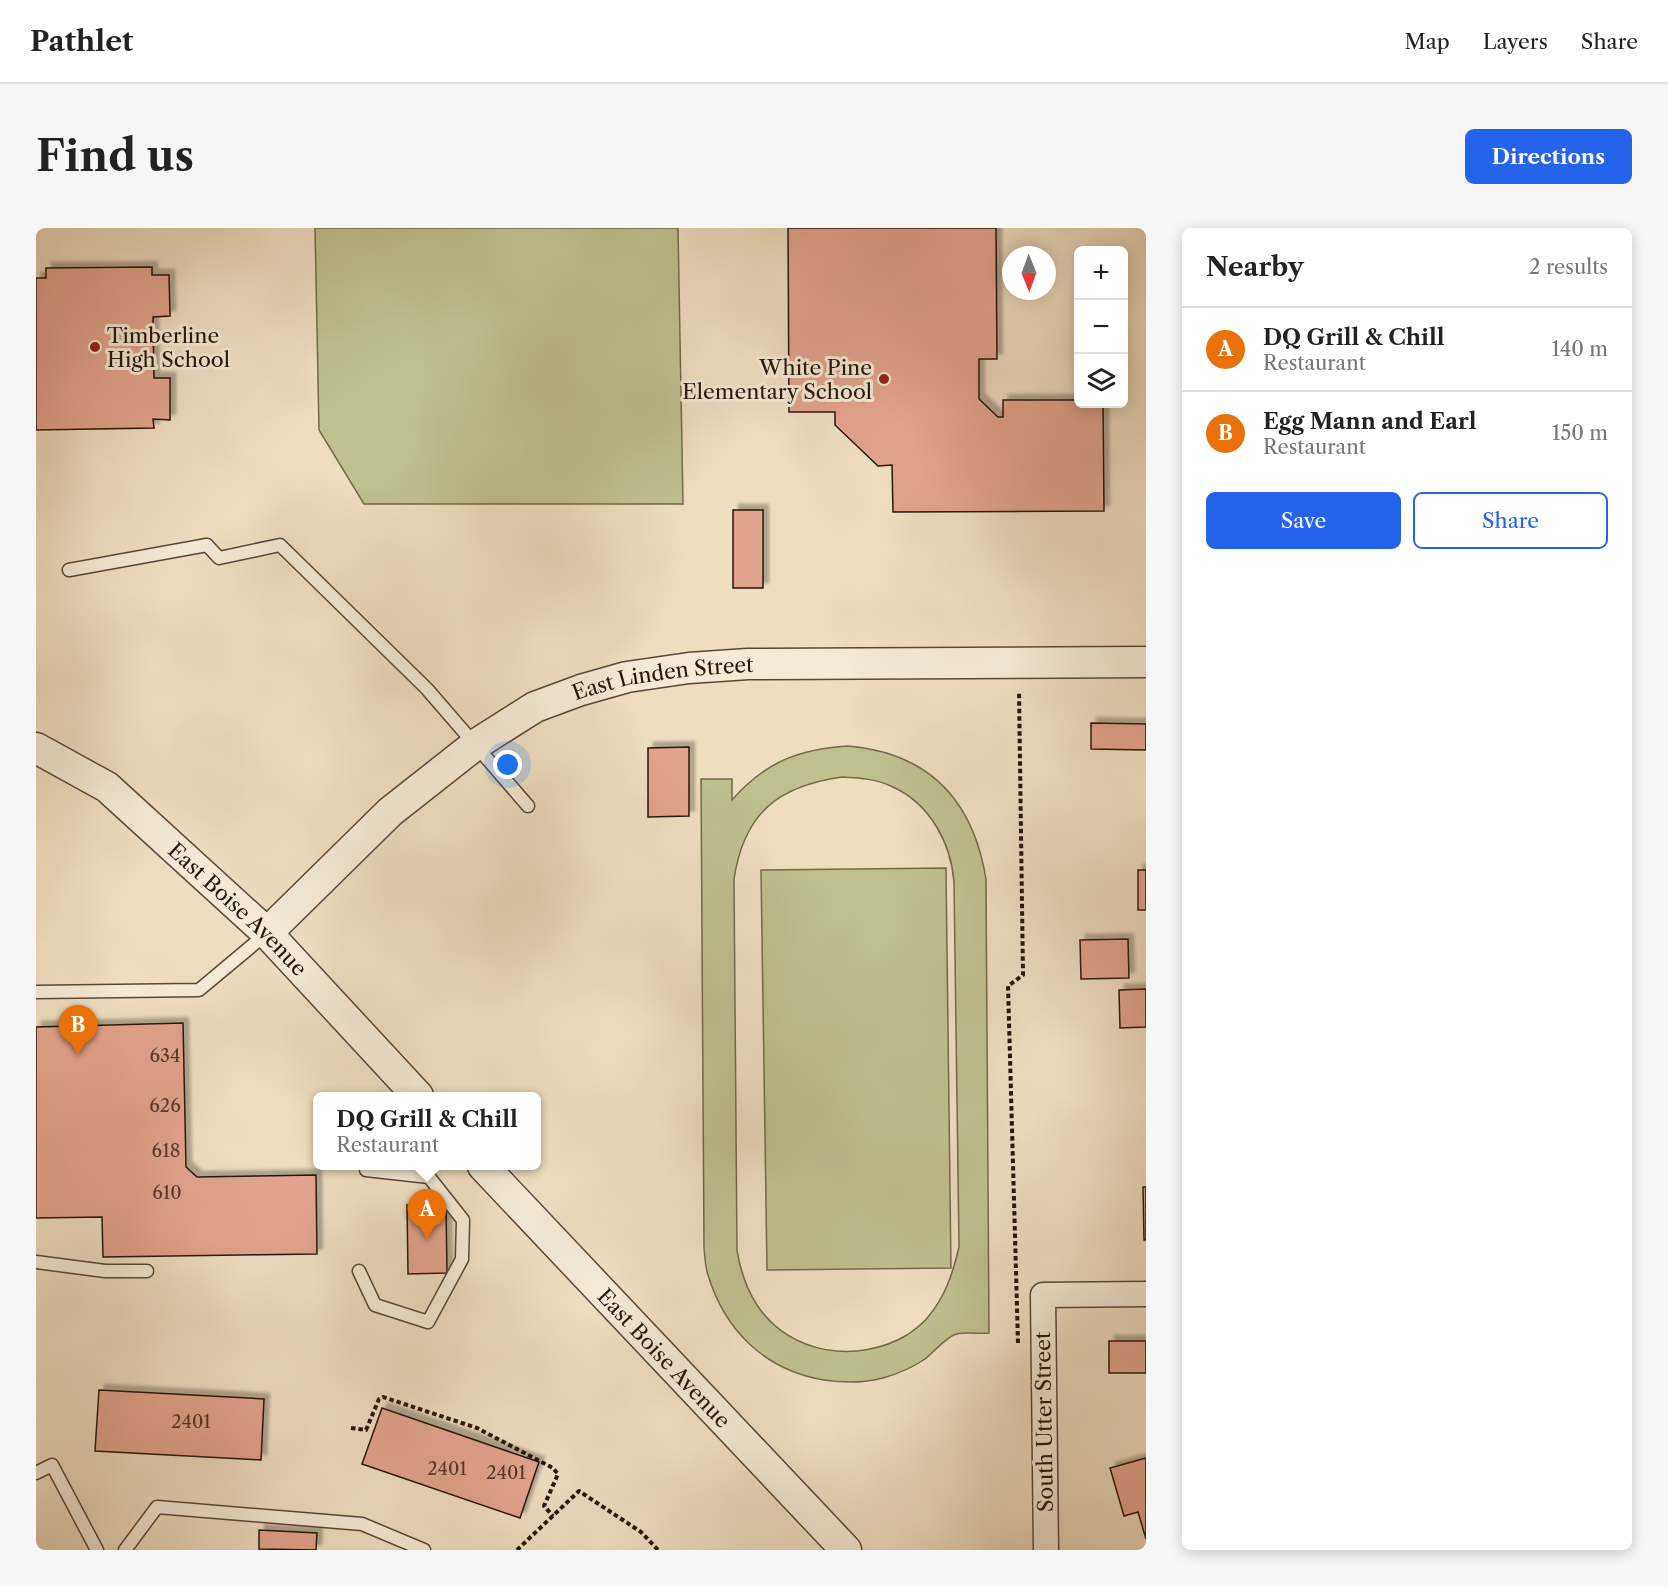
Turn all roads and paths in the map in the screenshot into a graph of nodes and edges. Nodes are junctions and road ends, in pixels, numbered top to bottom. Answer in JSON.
{"nodes":[{"id":1,"x":69,"y":570,"type":"dead end"},
{"id":2,"x":1146,"y":662,"type":"edge"},
{"id":3,"x":1019,"y":691,"type":"dead end"},
{"id":4,"x":475,"y":745,"type":"junction"},
{"id":5,"x":36,"y":748,"type":"edge"},
{"id":6,"x":528,"y":806,"type":"dead end"},
{"id":7,"x":267,"y":933,"type":"junction"},
{"id":8,"x":36,"y":992,"type":"edge"},
{"id":9,"x":414,"y":1092,"type":"edge"},
{"id":10,"x":366,"y":1170,"type":"dead end"},
{"id":11,"x":487,"y":1170,"type":"edge"},
{"id":12,"x":36,"y":1262,"type":"edge"},
{"id":13,"x":147,"y":1271,"type":"dead end"},
{"id":14,"x":359,"y":1271,"type":"dead end"},
{"id":15,"x":1146,"y":1294,"type":"edge"},
{"id":16,"x":1018,"y":1354,"type":"dead end"},
{"id":17,"x":351,"y":1428,"type":"dead end"},
{"id":18,"x":36,"y":1473,"type":"edge"},
{"id":19,"x":553,"y":1516,"type":"junction"},
{"id":20,"x":96,"y":1550,"type":"edge"},
{"id":21,"x":125,"y":1550,"type":"edge"},
{"id":22,"x":424,"y":1550,"type":"edge"},
{"id":23,"x":517,"y":1550,"type":"edge"},
{"id":24,"x":658,"y":1550,"type":"edge"},
{"id":25,"x":846,"y":1550,"type":"edge"},
{"id":26,"x":1046,"y":1550,"type":"edge"}],
"edges":[{"from":1,"to":4,"type":"lane"},
{"from":2,"to":4,"type":"street","name":"East Linden Street"},
{"from":3,"to":16,"type":"path"},
{"from":4,"to":6,"type":"lane"},
{"from":4,"to":7,"type":"street","name":"East Linden Street"},
{"from":5,"to":7,"type":"street","name":"East Boise Avenue"},
{"from":7,"to":8,"type":"lane"},
{"from":7,"to":9,"type":"street","name":"East Boise Avenue"},
{"from":10,"to":14,"type":"lane"},
{"from":11,"to":25,"type":"street","name":"East Boise Avenue"},
{"from":12,"to":13,"type":"lane"},
{"from":15,"to":26,"type":"street","name":"South Utter Street"},
{"from":17,"to":19,"type":"path"},
{"from":18,"to":20,"type":"lane"},
{"from":19,"to":23,"type":"path"},
{"from":19,"to":24,"type":"path"},
{"from":21,"to":22,"type":"lane"}]}
